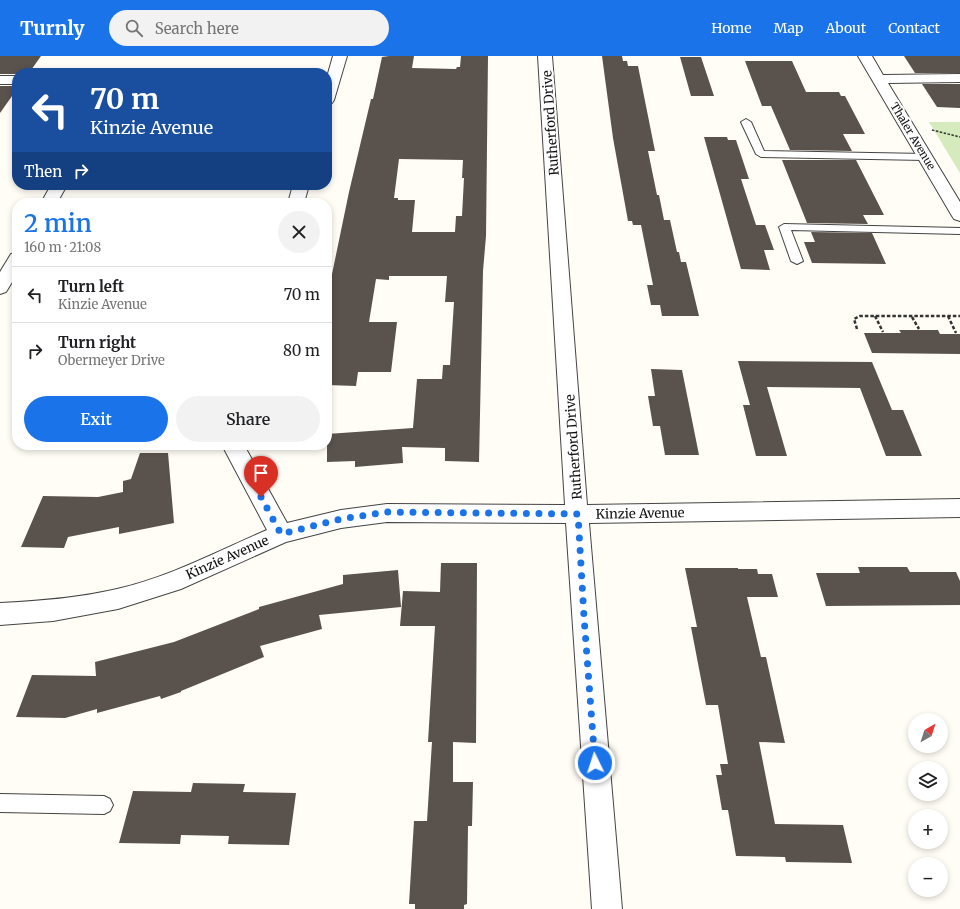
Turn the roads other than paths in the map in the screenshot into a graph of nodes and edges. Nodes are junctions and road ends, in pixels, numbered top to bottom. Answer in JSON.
{"nodes":[{"id":1,"x":340,"y":56,"type":"edge"},
{"id":2,"x":545,"y":56,"type":"edge"},
{"id":3,"x":865,"y":56,"type":"edge"},
{"id":4,"x":960,"y":78,"type":"edge"},
{"id":5,"x":879,"y":79,"type":"junction"},
{"id":6,"x":0,"y":80,"type":"edge"},
{"id":7,"x":12,"y":80,"type":"edge"},
{"id":8,"x":332,"y":83,"type":"edge"},
{"id":9,"x":746,"y":122,"type":"dead end"},
{"id":10,"x":925,"y":157,"type":"junction"},
{"id":11,"x":960,"y":216,"type":"edge"},
{"id":12,"x":960,"y":231,"type":"edge"},
{"id":13,"x":797,"y":261,"type":"dead end"},
{"id":14,"x":12,"y":267,"type":"edge"},
{"id":15,"x":0,"y":288,"type":"edge"},
{"id":16,"x":236,"y":450,"type":"edge"},
{"id":17,"x":960,"y":508,"type":"edge"},
{"id":18,"x":578,"y":514,"type":"junction"},
{"id":19,"x":281,"y":534,"type":"junction"},
{"id":20,"x":0,"y":614,"type":"edge"},
{"id":21,"x":0,"y":804,"type":"edge"},
{"id":22,"x":104,"y":805,"type":"dead end"},
{"id":23,"x":607,"y":909,"type":"edge"}],
"edges":[{"from":1,"to":8,"type":"street"},
{"from":2,"to":18,"type":"street","name":"Rutherford Drive"},
{"from":3,"to":5,"type":"street","name":"Thaler Avenue"},
{"from":4,"to":5,"type":"street"},
{"from":5,"to":10,"type":"street","name":"Thaler Avenue"},
{"from":6,"to":7,"type":"street"},
{"from":9,"to":10,"type":"lane"},
{"from":10,"to":11,"type":"street","name":"Thaler Avenue"},
{"from":12,"to":13,"type":"lane"},
{"from":14,"to":15,"type":"street"},
{"from":16,"to":19,"type":"street"},
{"from":17,"to":18,"type":"street","name":"Kinzie Avenue"},
{"from":18,"to":19,"type":"street","name":"Kinzie Avenue"},
{"from":18,"to":23,"type":"street","name":"Rutherford Drive"},
{"from":19,"to":20,"type":"street","name":"Kinzie Avenue"},
{"from":21,"to":22,"type":"lane"}]}
